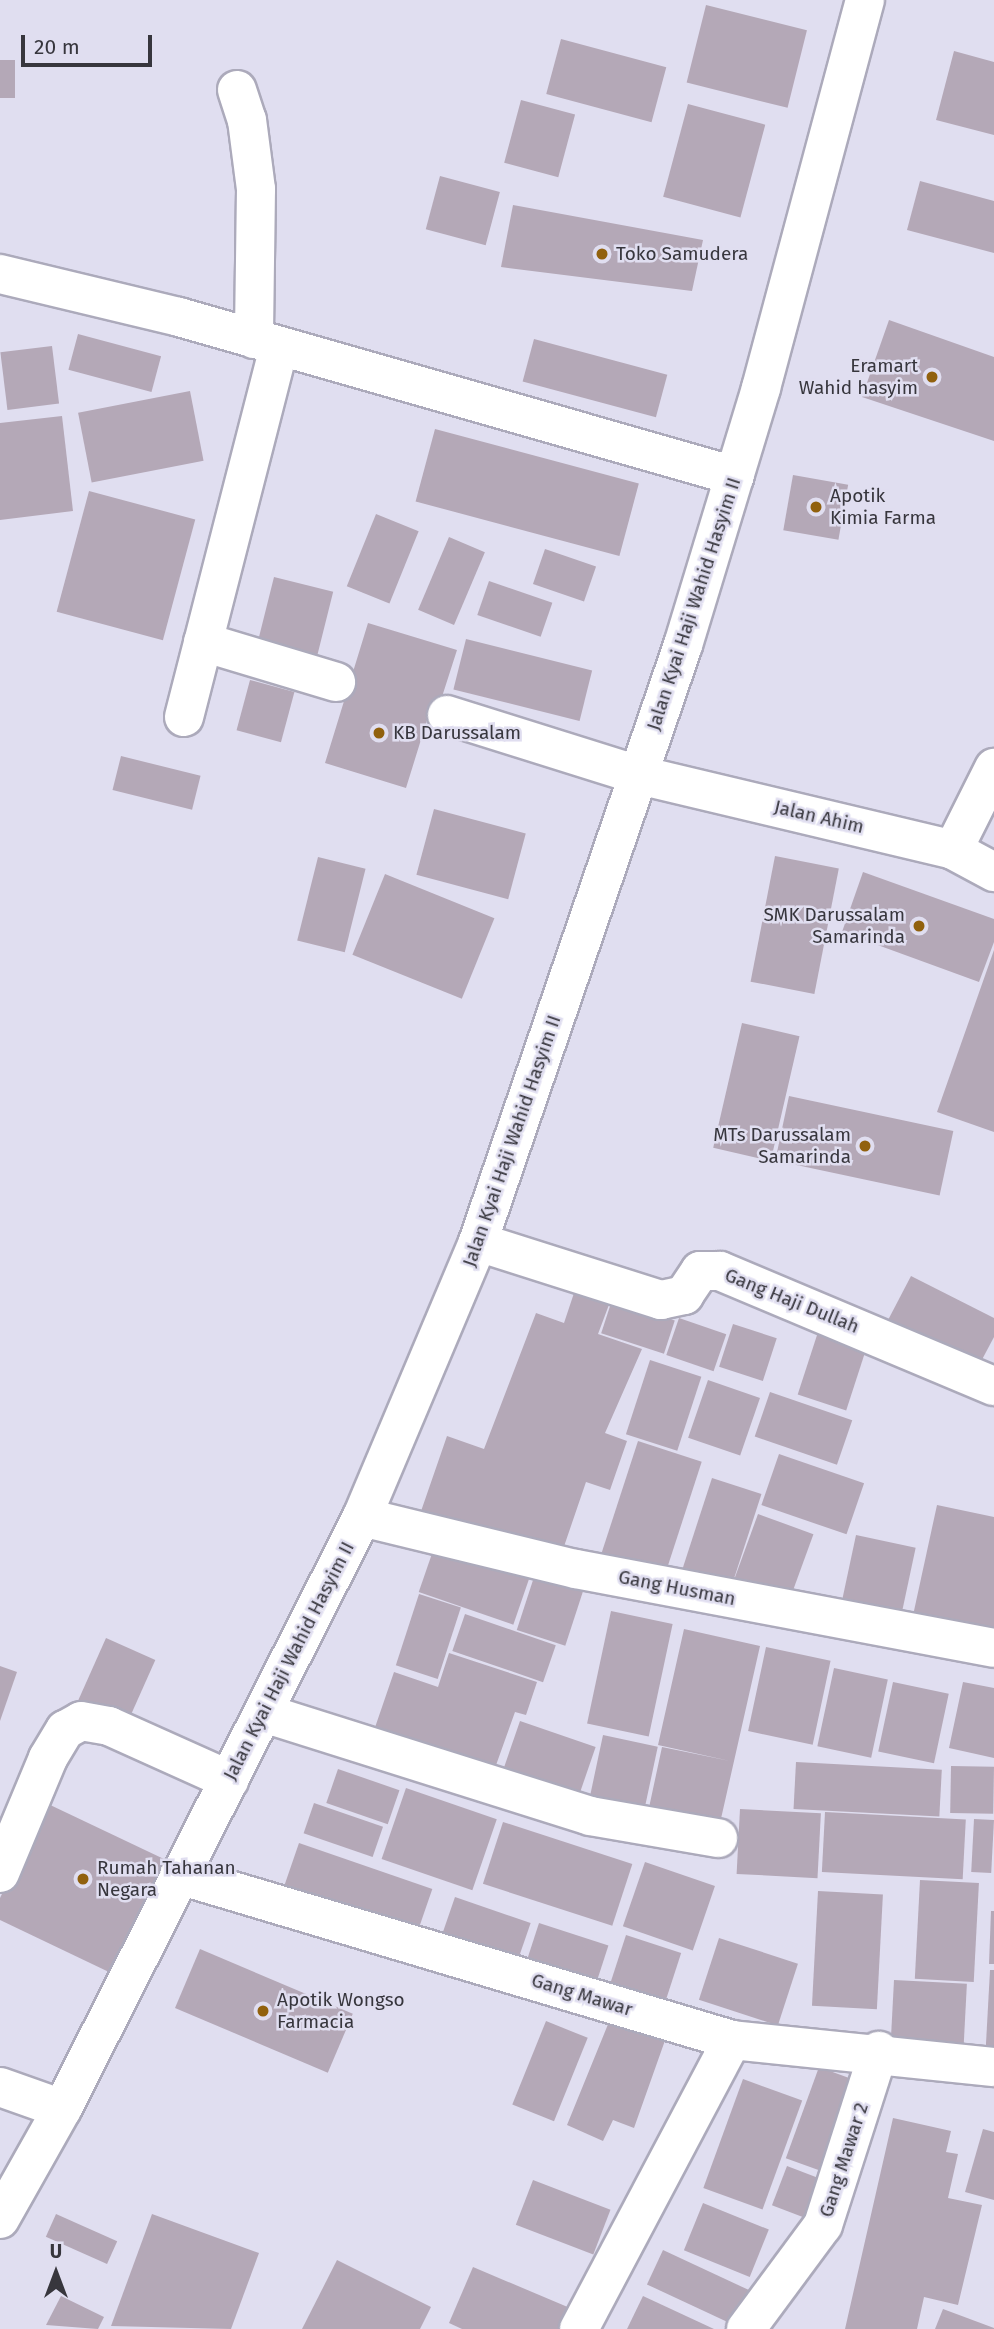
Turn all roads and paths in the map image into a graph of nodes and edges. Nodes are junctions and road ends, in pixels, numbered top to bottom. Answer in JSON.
{"nodes":[{"id":1,"x":865,"y":0,"type":"edge"},
{"id":2,"x":236,"y":90,"type":"dead end"},
{"id":3,"x":0,"y":274,"type":"edge"},
{"id":4,"x":267,"y":343,"type":"junction"},
{"id":5,"x":735,"y":476,"type":"junction"},
{"id":6,"x":203,"y":642,"type":"junction"},
{"id":7,"x":336,"y":682,"type":"dead end"},
{"id":8,"x":447,"y":715,"type":"dead end"},
{"id":9,"x":184,"y":717,"type":"dead end"},
{"id":10,"x":994,"y":768,"type":"edge"},
{"id":11,"x":639,"y":775,"type":"junction"},
{"id":12,"x":953,"y":850,"type":"junction"},
{"id":13,"x":994,"y":872,"type":"edge"},
{"id":14,"x":478,"y":1242,"type":"junction"},
{"id":15,"x":994,"y":1386,"type":"edge"},
{"id":16,"x":362,"y":1517,"type":"junction"},
{"id":17,"x":994,"y":1648,"type":"edge"},
{"id":18,"x":264,"y":1713,"type":"junction"},
{"id":19,"x":229,"y":1780,"type":"junction"},
{"id":20,"x":718,"y":1838,"type":"dead end"},
{"id":21,"x":0,"y":1873,"type":"edge"},
{"id":22,"x":179,"y":1875,"type":"junction"},
{"id":23,"x":732,"y":2040,"type":"junction"},
{"id":24,"x":879,"y":2051,"type":"junction"},
{"id":25,"x":994,"y":2067,"type":"edge"},
{"id":26,"x":0,"y":2087,"type":"edge"},
{"id":27,"x":62,"y":2109,"type":"junction"},
{"id":28,"x":0,"y":2219,"type":"edge"},
{"id":29,"x":579,"y":2329,"type":"edge"},
{"id":30,"x":746,"y":2329,"type":"edge"}],
"edges":[{"from":1,"to":5,"type":"street","name":"Jalan Kyai Haji Wahid Hasyim II"},
{"from":2,"to":4,"type":"street"},
{"from":3,"to":4,"type":"street"},
{"from":4,"to":5,"type":"street"},
{"from":4,"to":6,"type":"street"},
{"from":5,"to":11,"type":"street","name":"Jalan Kyai Haji Wahid Hasyim II"},
{"from":6,"to":7,"type":"street"},
{"from":6,"to":9,"type":"street"},
{"from":8,"to":11,"type":"street","name":"Jalan Ahim"},
{"from":10,"to":12,"type":"street"},
{"from":11,"to":12,"type":"street","name":"Jalan Ahim"},
{"from":11,"to":14,"type":"street","name":"Jalan Kyai Haji Wahid Hasyim II"},
{"from":12,"to":13,"type":"street","name":"Jalan Ahim"},
{"from":14,"to":15,"type":"street","name":"Gang Haji Dullah"},
{"from":14,"to":16,"type":"street","name":"Jalan Kyai Haji Wahid Hasyim II"},
{"from":16,"to":17,"type":"street","name":"Gang Husman"},
{"from":16,"to":18,"type":"street","name":"Jalan Kyai Haji Wahid Hasyim II"},
{"from":18,"to":19,"type":"street","name":"Jalan Kyai Haji Wahid Hasyim II"},
{"from":18,"to":20,"type":"street"},
{"from":19,"to":21,"type":"street"},
{"from":19,"to":22,"type":"street","name":"Jalan Kyai Haji Wahid Hasyim II"},
{"from":22,"to":23,"type":"street","name":"Gang Mawar"},
{"from":22,"to":27,"type":"street","name":"Jalan Kyai Haji Wahid Hasyim II"},
{"from":23,"to":24,"type":"street","name":"Gang Mawar"},
{"from":23,"to":29,"type":"street"},
{"from":24,"to":25,"type":"street","name":"Gang Mawar"},
{"from":24,"to":30,"type":"street","name":"Gang Mawar 2"},
{"from":26,"to":27,"type":"street"},
{"from":27,"to":28,"type":"street","name":"Jalan Kyai Haji Wahid Hasyim II"}]}
